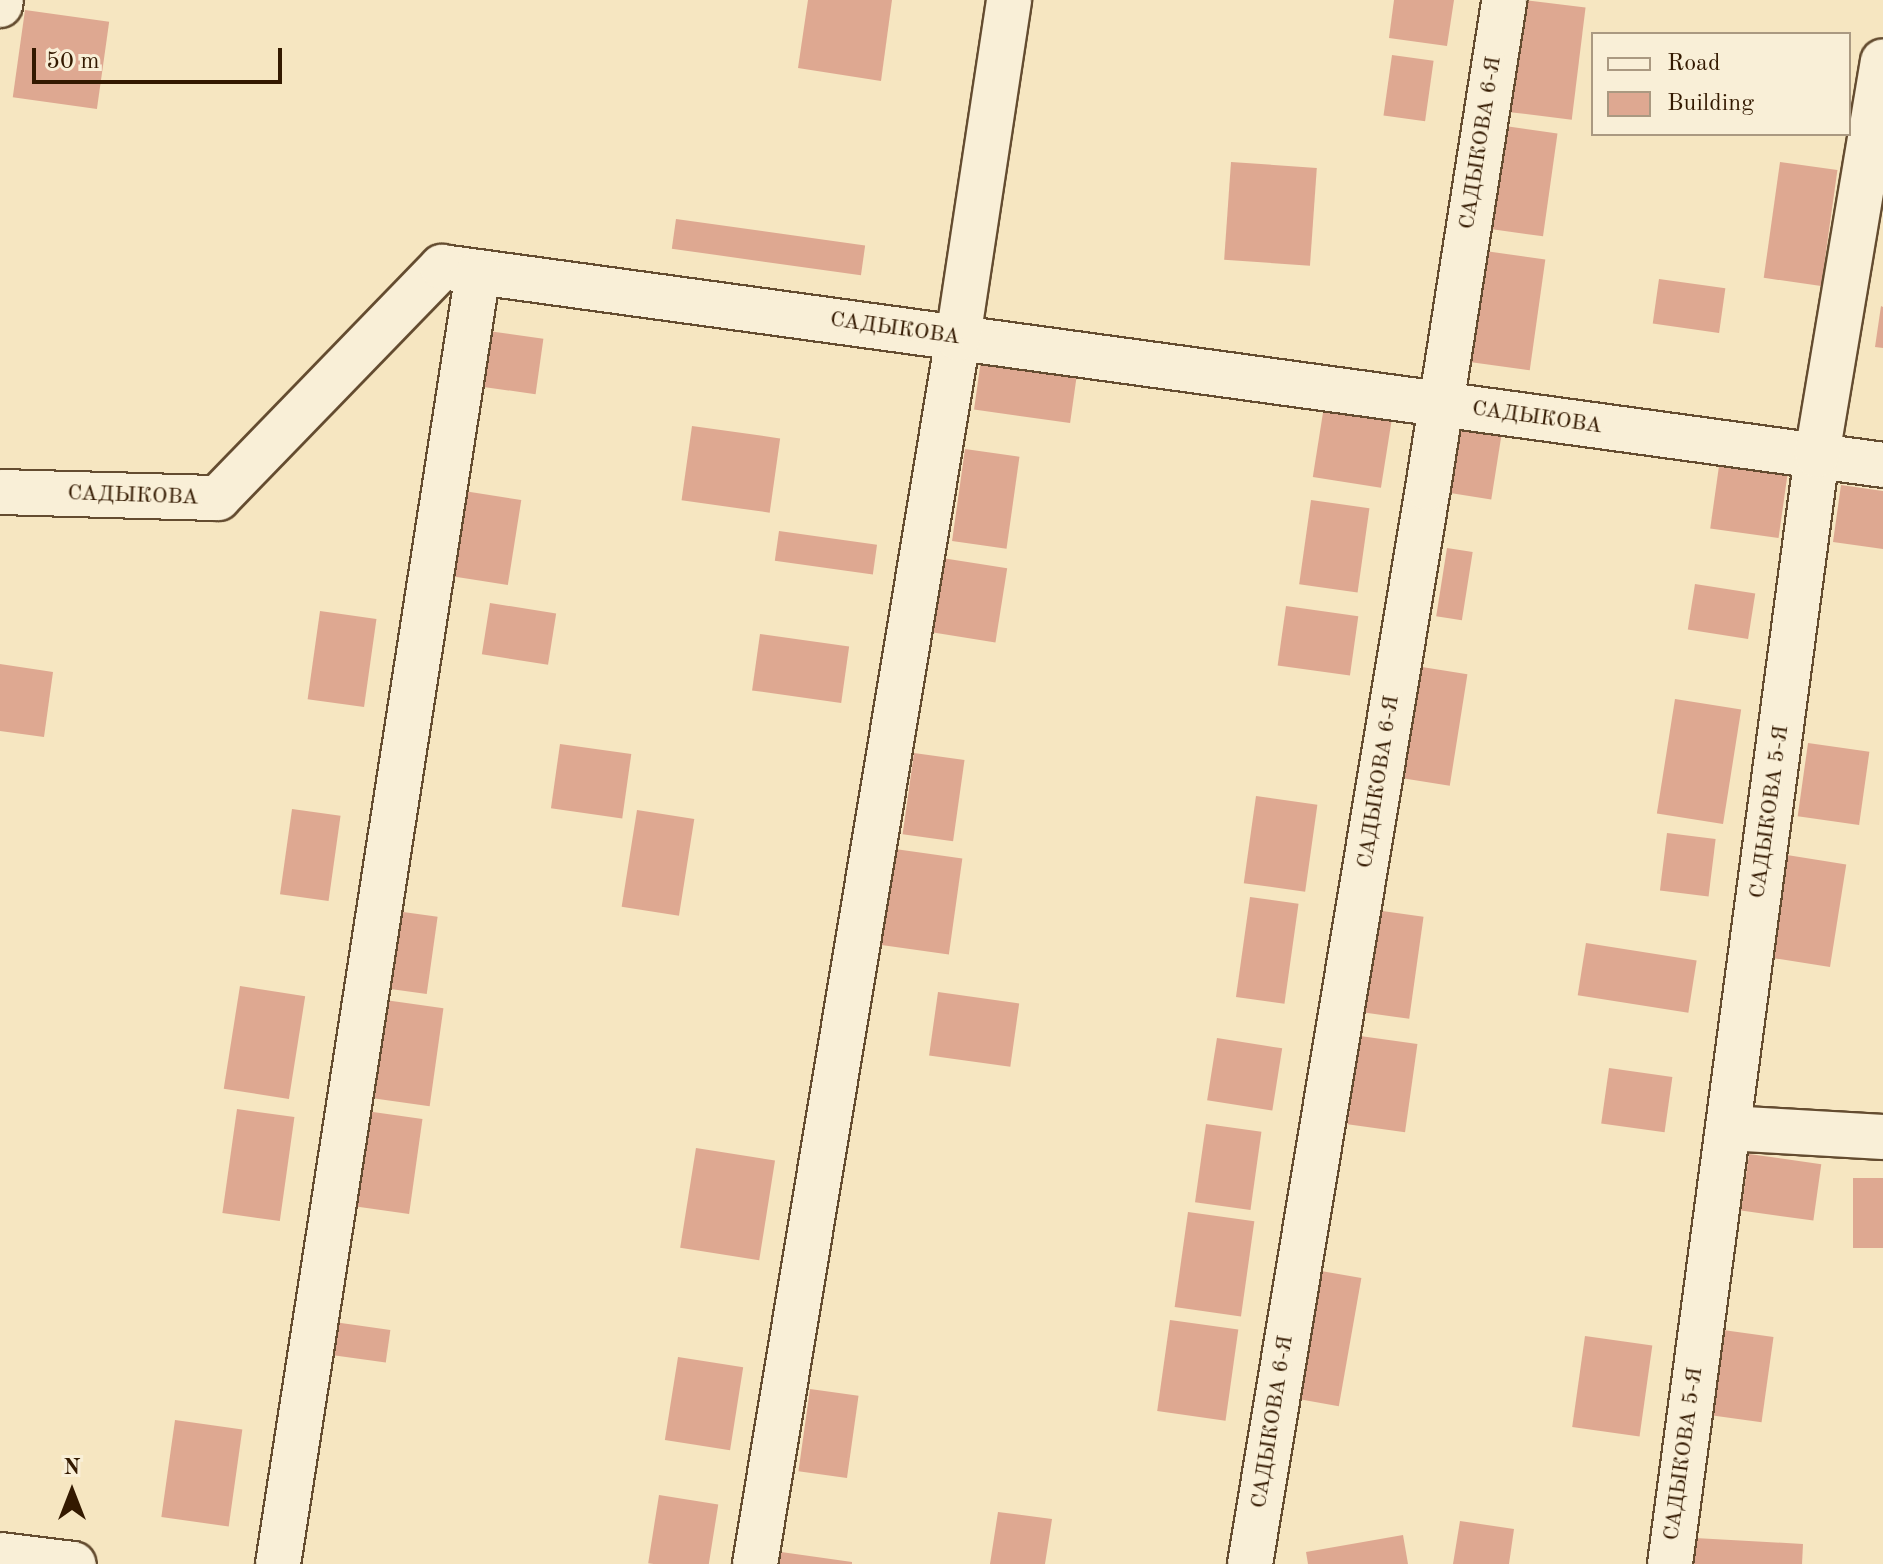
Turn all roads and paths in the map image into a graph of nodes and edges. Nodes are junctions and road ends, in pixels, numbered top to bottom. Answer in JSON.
{"nodes":[{"id":1,"x":1009,"y":0,"type":"edge"},
{"id":2,"x":1504,"y":0,"type":"edge"},
{"id":3,"x":1883,"y":61,"type":"edge"},
{"id":4,"x":478,"y":272,"type":"junction"},
{"id":5,"x":958,"y":338,"type":"junction"},
{"id":6,"x":1440,"y":405,"type":"junction"},
{"id":7,"x":1817,"y":455,"type":"junction"},
{"id":8,"x":1883,"y":465,"type":"edge"},
{"id":9,"x":0,"y":492,"type":"edge"},
{"id":10,"x":1728,"y":1128,"type":"junction"},
{"id":11,"x":1883,"y":1137,"type":"edge"},
{"id":12,"x":0,"y":1555,"type":"edge"},
{"id":13,"x":73,"y":1564,"type":"edge"},
{"id":14,"x":278,"y":1564,"type":"edge"},
{"id":15,"x":755,"y":1564,"type":"edge"},
{"id":16,"x":1250,"y":1564,"type":"edge"},
{"id":17,"x":1670,"y":1564,"type":"edge"}],
"edges":[{"from":1,"to":5,"type":"street"},
{"from":2,"to":6,"type":"street","name":"САДЫКОВА 6-Я"},
{"from":3,"to":7,"type":"street","name":"САДЫКОВА 5-Я"},
{"from":4,"to":5,"type":"street","name":"САДЫКОВА"},
{"from":4,"to":9,"type":"street","name":"САДЫКОВА"},
{"from":4,"to":14,"type":"street"},
{"from":5,"to":6,"type":"street","name":"САДЫКОВА"},
{"from":5,"to":15,"type":"street"},
{"from":6,"to":7,"type":"street","name":"САДЫКОВА"},
{"from":6,"to":16,"type":"street","name":"САДЫКОВА 6-Я"},
{"from":7,"to":8,"type":"street","name":"САДЫКОВА"},
{"from":7,"to":10,"type":"street","name":"САДЫКОВА 5-Я"},
{"from":10,"to":11,"type":"street"},
{"from":10,"to":17,"type":"street","name":"САДЫКОВА 5-Я"},
{"from":12,"to":13,"type":"street"}]}
